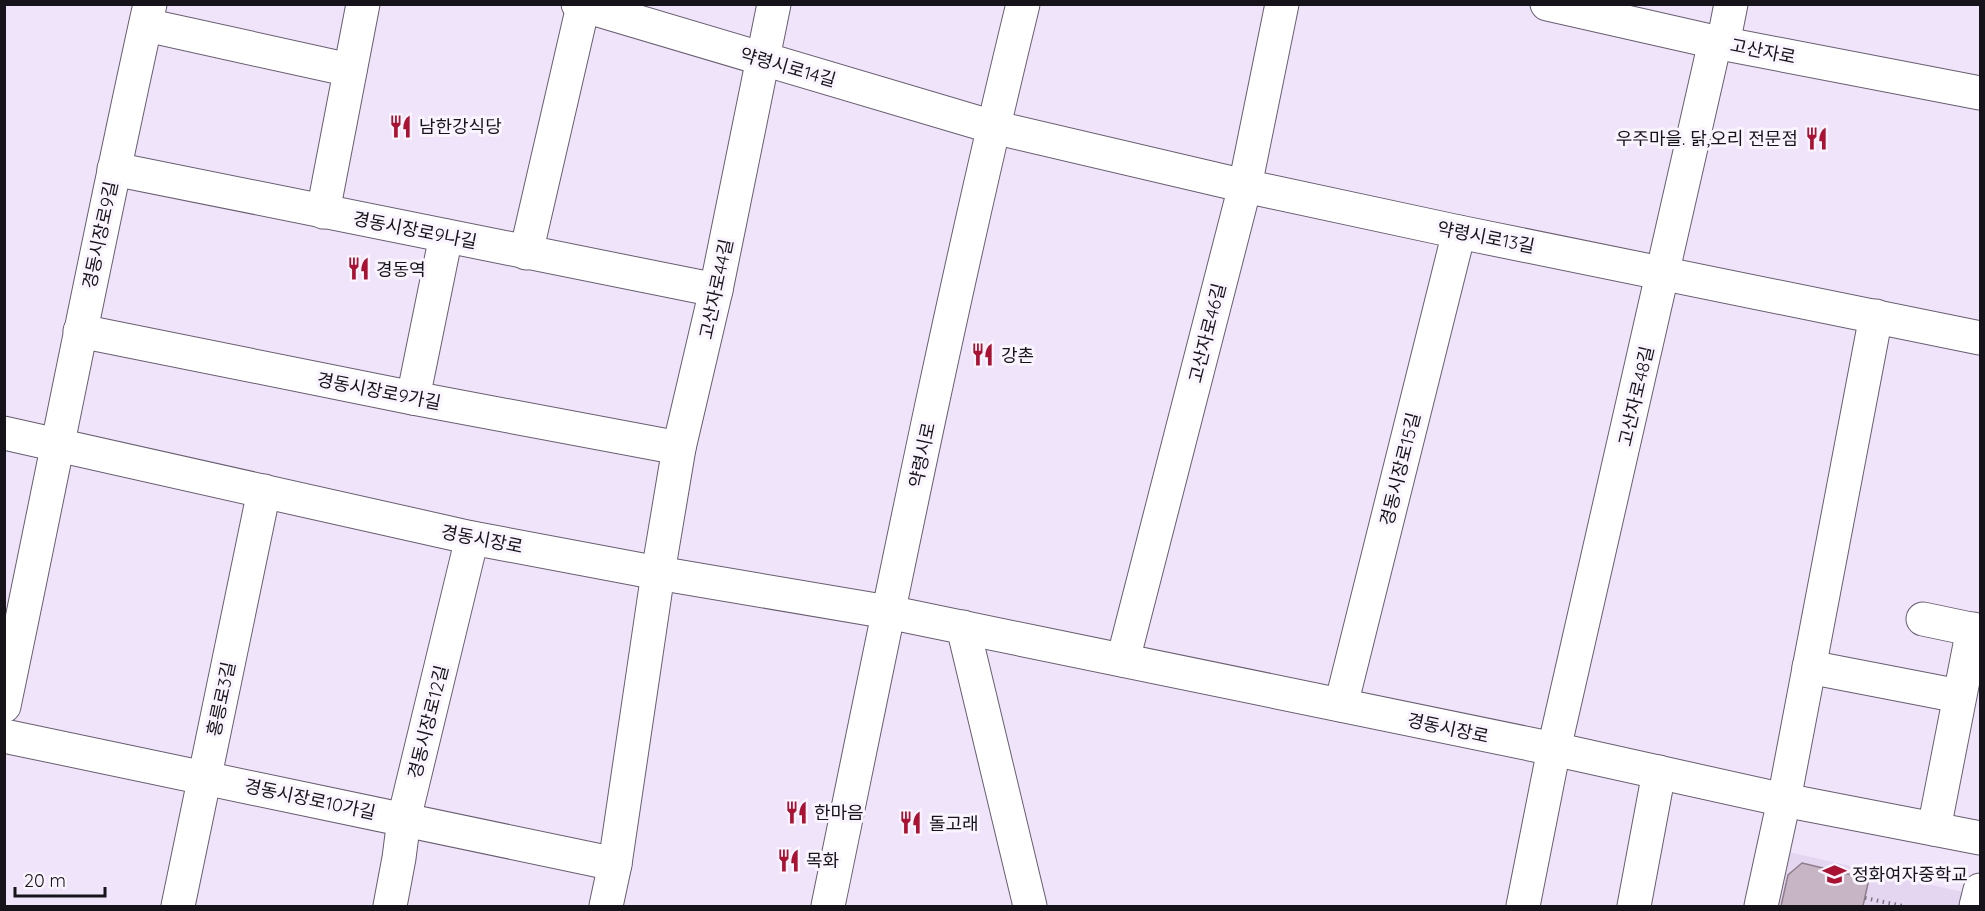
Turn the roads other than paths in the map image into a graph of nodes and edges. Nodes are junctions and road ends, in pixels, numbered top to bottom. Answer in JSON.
{"nodes":[{"id":1,"x":363,"y":4,"type":"edge"},
{"id":2,"x":774,"y":4,"type":"edge"},
{"id":3,"x":1023,"y":4,"type":"edge"},
{"id":4,"x":1282,"y":4,"type":"edge"},
{"id":5,"x":1547,"y":4,"type":"edge"},
{"id":6,"x":1731,"y":4,"type":"edge"},
{"id":7,"x":580,"y":5,"type":"edge"},
{"id":8,"x":148,"y":15,"type":"edge"},
{"id":9,"x":1719,"y":43,"type":"junction"},
{"id":10,"x":763,"y":60,"type":"junction"},
{"id":11,"x":350,"y":69,"type":"junction"},
{"id":12,"x":1980,"y":93,"type":"edge"},
{"id":13,"x":993,"y":127,"type":"junction"},
{"id":14,"x":114,"y":169,"type":"junction"},
{"id":15,"x":1245,"y":186,"type":"junction"},
{"id":16,"x":323,"y":212,"type":"junction"},
{"id":17,"x":1459,"y":232,"type":"junction"},
{"id":18,"x":446,"y":236,"type":"junction"},
{"id":19,"x":526,"y":253,"type":"junction"},
{"id":20,"x":1664,"y":273,"type":"junction"},
{"id":21,"x":716,"y":290,"type":"junction"},
{"id":22,"x":1876,"y":316,"type":"junction"},
{"id":23,"x":80,"y":331,"type":"junction"},
{"id":24,"x":1980,"y":338,"type":"edge"},
{"id":25,"x":413,"y":398,"type":"junction"},
{"id":26,"x":4,"y":433,"type":"edge"},
{"id":27,"x":59,"y":445,"type":"junction"},
{"id":28,"x":680,"y":448,"type":"junction"},
{"id":29,"x":264,"y":492,"type":"junction"},
{"id":30,"x":472,"y":538,"type":"junction"},
{"id":31,"x":658,"y":573,"type":"junction"},
{"id":32,"x":888,"y":612,"type":"junction"},
{"id":33,"x":1923,"y":620,"type":"dead end"},
{"id":34,"x":963,"y":627,"type":"junction"},
{"id":35,"x":1977,"y":630,"type":"edge"},
{"id":36,"x":1123,"y":660,"type":"junction"},
{"id":37,"x":1809,"y":667,"type":"junction"},
{"id":38,"x":1959,"y":696,"type":"junction"},
{"id":39,"x":1341,"y":705,"type":"junction"},
{"id":40,"x":4,"y":706,"type":"edge"},
{"id":41,"x":4,"y":736,"type":"edge"},
{"id":42,"x":1554,"y":750,"type":"junction"},
{"id":43,"x":1659,"y":772,"type":"junction"},
{"id":44,"x":204,"y":778,"type":"junction"},
{"id":45,"x":1784,"y":800,"type":"junction"},
{"id":46,"x":404,"y":819,"type":"junction"},
{"id":47,"x":1934,"y":829,"type":"junction"},
{"id":48,"x":1980,"y":838,"type":"edge"},
{"id":49,"x":615,"y":864,"type":"junction"},
{"id":50,"x":1980,"y":890,"type":"edge"},
{"id":51,"x":178,"y":906,"type":"edge"},
{"id":52,"x":390,"y":906,"type":"edge"},
{"id":53,"x":606,"y":906,"type":"edge"},
{"id":54,"x":828,"y":906,"type":"edge"},
{"id":55,"x":1030,"y":906,"type":"edge"},
{"id":56,"x":1523,"y":906,"type":"edge"},
{"id":57,"x":1634,"y":906,"type":"edge"},
{"id":58,"x":1761,"y":906,"type":"edge"},
{"id":59,"x":1976,"y":906,"type":"edge"}],
"edges":[{"from":1,"to":11,"type":"street"},
{"from":2,"to":10,"type":"street","name":"고산자로44길"},
{"from":3,"to":13,"type":"street","name":"약령시로"},
{"from":4,"to":15,"type":"street","name":"고산자로46길"},
{"from":5,"to":9,"type":"street","name":"고산자로"},
{"from":6,"to":9,"type":"street","name":"고산자로48길"},
{"from":7,"to":10,"type":"street","name":"약령시로14길"},
{"from":7,"to":19,"type":"street","name":"약령시로14길"},
{"from":8,"to":11,"type":"street","name":"경동시장로9길"},
{"from":8,"to":14,"type":"street","name":"경동시장로9길"},
{"from":9,"to":12,"type":"street","name":"고산자로"},
{"from":9,"to":20,"type":"street","name":"고산자로48길"},
{"from":10,"to":13,"type":"street","name":"약령시로14길"},
{"from":10,"to":21,"type":"street","name":"고산자로44길"},
{"from":11,"to":16,"type":"street"},
{"from":13,"to":15,"type":"street","name":"약령시로13길"},
{"from":13,"to":32,"type":"street","name":"약령시로"},
{"from":14,"to":16,"type":"street","name":"경동시장로9나길"},
{"from":14,"to":23,"type":"street","name":"경동시장로9길"},
{"from":15,"to":17,"type":"street","name":"약령시로13길"},
{"from":15,"to":36,"type":"street","name":"고산자로46길"},
{"from":16,"to":18,"type":"street","name":"경동시장로9나길"},
{"from":17,"to":20,"type":"street","name":"약령시로13길"},
{"from":17,"to":39,"type":"street","name":"경동시장로15길"},
{"from":18,"to":19,"type":"street","name":"경동시장로9나길"},
{"from":18,"to":25,"type":"street"},
{"from":19,"to":21,"type":"street","name":"경동시장로9나길"},
{"from":20,"to":22,"type":"street","name":"약령시로13길"},
{"from":20,"to":42,"type":"street","name":"고산자로48길"},
{"from":21,"to":28,"type":"street","name":"고산자로44길"},
{"from":22,"to":24,"type":"street","name":"약령시로13길"},
{"from":22,"to":37,"type":"street"},
{"from":23,"to":25,"type":"street","name":"경동시장로9가길"},
{"from":23,"to":27,"type":"street","name":"경동시장로9길"},
{"from":25,"to":28,"type":"street","name":"경동시장로9가길"},
{"from":26,"to":27,"type":"street","name":"경동시장로"},
{"from":27,"to":29,"type":"street","name":"경동시장로"},
{"from":27,"to":40,"type":"street","name":"경동시장로9길"},
{"from":28,"to":31,"type":"street","name":"고산자로44길"},
{"from":29,"to":30,"type":"street","name":"경동시장로"},
{"from":29,"to":44,"type":"street","name":"홍릉로3길"},
{"from":30,"to":31,"type":"street","name":"경동시장로"},
{"from":30,"to":46,"type":"street","name":"경동시장로12길"},
{"from":31,"to":32,"type":"street","name":"경동시장로"},
{"from":31,"to":49,"type":"street","name":"고산자로44길"},
{"from":32,"to":34,"type":"street","name":"경동시장로"},
{"from":32,"to":54,"type":"street","name":"약령시로"},
{"from":33,"to":35,"type":"street"},
{"from":34,"to":36,"type":"street","name":"경동시장로"},
{"from":34,"to":55,"type":"street"},
{"from":35,"to":38,"type":"street"},
{"from":36,"to":39,"type":"street","name":"경동시장로"},
{"from":37,"to":38,"type":"street"},
{"from":37,"to":45,"type":"street"},
{"from":38,"to":47,"type":"street"},
{"from":39,"to":42,"type":"street","name":"경동시장로"},
{"from":41,"to":44,"type":"street","name":"경동시장로10가길"},
{"from":42,"to":43,"type":"street","name":"경동시장로"},
{"from":42,"to":56,"type":"street","name":"고산자로48길"},
{"from":43,"to":45,"type":"street","name":"경동시장로"},
{"from":43,"to":57,"type":"street"},
{"from":44,"to":46,"type":"street","name":"경동시장로10가길"},
{"from":44,"to":51,"type":"street","name":"홍릉로3길"},
{"from":45,"to":47,"type":"street","name":"경동시장로"},
{"from":45,"to":58,"type":"street"},
{"from":46,"to":49,"type":"street","name":"경동시장로10가길"},
{"from":46,"to":52,"type":"street","name":"경동시장로12길"},
{"from":47,"to":48,"type":"street","name":"경동시장로"},
{"from":49,"to":53,"type":"street","name":"고산자로44길"},
{"from":50,"to":59,"type":"street"}]}
